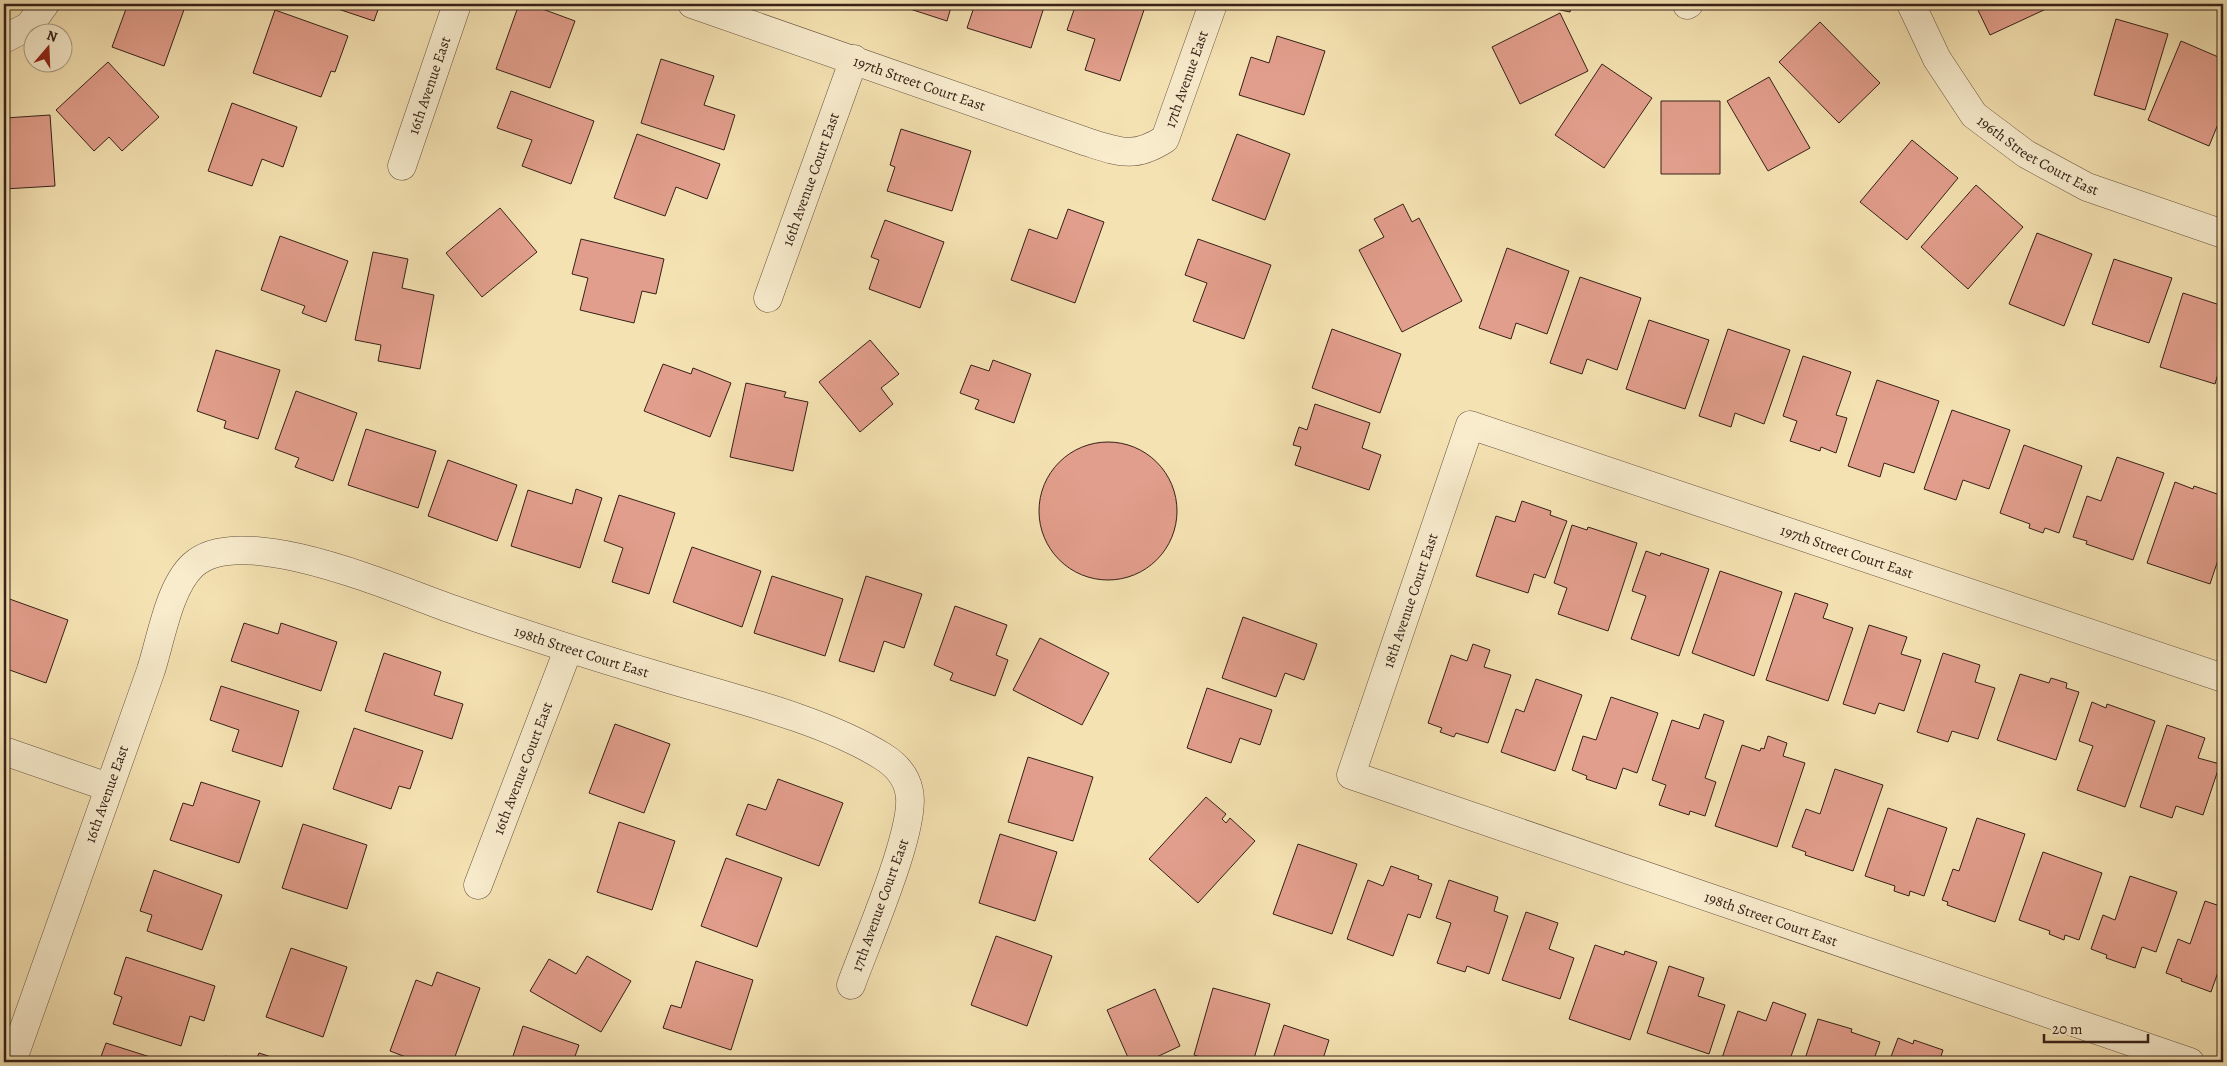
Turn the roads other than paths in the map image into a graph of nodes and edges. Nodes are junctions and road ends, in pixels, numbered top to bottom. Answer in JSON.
{"nodes":[{"id":1,"x":45,"y":4,"type":"edge"},
{"id":2,"x":457,"y":4,"type":"edge"},
{"id":3,"x":692,"y":4,"type":"edge"},
{"id":4,"x":1213,"y":4,"type":"edge"},
{"id":5,"x":1911,"y":4,"type":"edge"},
{"id":6,"x":8,"y":37,"type":"edge"},
{"id":7,"x":854,"y":59,"type":"junction"},
{"id":8,"x":1150,"y":148,"type":"joint"},
{"id":9,"x":402,"y":166,"type":"dead end"},
{"id":10,"x":2223,"y":234,"type":"edge"},
{"id":11,"x":768,"y":298,"type":"dead end"},
{"id":12,"x":1470,"y":425,"type":"joint"},
{"id":13,"x":228,"y":552,"type":"joint"},
{"id":14,"x":568,"y":650,"type":"junction"},
{"id":15,"x":2223,"y":678,"type":"edge"},
{"id":16,"x":4,"y":751,"type":"edge"},
{"id":17,"x":1351,"y":776,"type":"joint"},
{"id":18,"x":108,"y":787,"type":"junction"},
{"id":19,"x":911,"y":795,"type":"joint"},
{"id":20,"x":478,"y":885,"type":"dead end"},
{"id":21,"x":851,"y":985,"type":"dead end"},
{"id":22,"x":12,"y":1062,"type":"edge"},
{"id":23,"x":2190,"y":1062,"type":"edge"}],
"edges":[{"from":1,"to":6,"type":"street"},
{"from":2,"to":9,"type":"street","name":"16th Avenue East"},
{"from":3,"to":7,"type":"street","name":"197th Street Court East"},
{"from":4,"to":8,"type":"street","name":"17th Avenue East"},
{"from":5,"to":10,"type":"street","name":"196th Street Court East"},
{"from":7,"to":8,"type":"street","name":"197th Street Court East"},
{"from":7,"to":11,"type":"street","name":"16th Avenue Court East"},
{"from":12,"to":15,"type":"street","name":"197th Street Court East"},
{"from":12,"to":17,"type":"street","name":"18th Avenue Court East"},
{"from":13,"to":14,"type":"street","name":"198th Street Court East"},
{"from":13,"to":18,"type":"street","name":"16th Avenue East"},
{"from":14,"to":19,"type":"street","name":"198th Street Court East"},
{"from":14,"to":20,"type":"street","name":"16th Avenue Court East"},
{"from":16,"to":18,"type":"street"},
{"from":17,"to":23,"type":"street","name":"198th Street Court East"},
{"from":18,"to":22,"type":"street","name":"16th Avenue East"},
{"from":19,"to":21,"type":"street","name":"17th Avenue Court East"}]}
